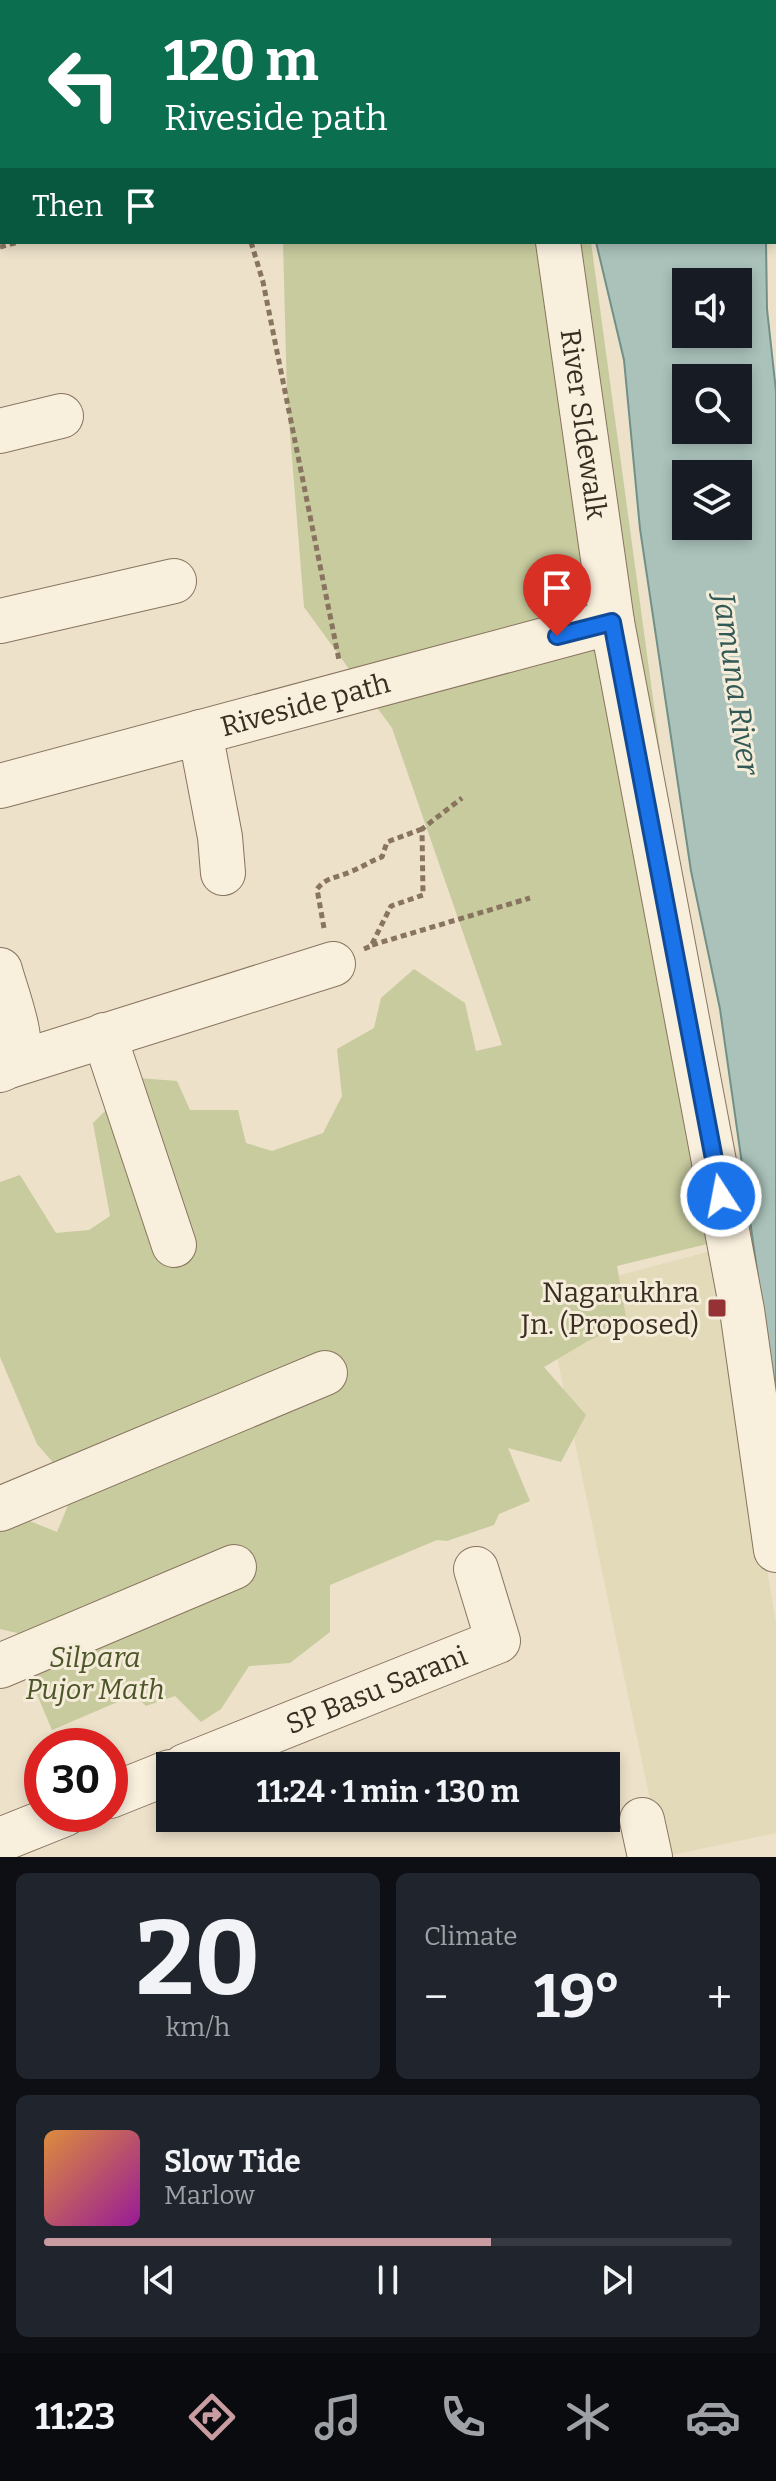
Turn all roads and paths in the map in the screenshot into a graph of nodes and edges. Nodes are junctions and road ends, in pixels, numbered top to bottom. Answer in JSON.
{"nodes":[{"id":1,"x":252,"y":244,"type":"edge"},
{"id":2,"x":558,"y":244,"type":"edge"},
{"id":3,"x":61,"y":416,"type":"dead end"},
{"id":4,"x":0,"y":431,"type":"edge"},
{"id":5,"x":174,"y":581,"type":"dead end"},
{"id":6,"x":0,"y":621,"type":"edge"},
{"id":7,"x":612,"y":622,"type":"junction"},
{"id":8,"x":346,"y":693,"type":"junction"},
{"id":9,"x":200,"y":732,"type":"junction"},
{"id":10,"x":0,"y":786,"type":"edge"},
{"id":11,"x":462,"y":798,"type":"dead end"},
{"id":12,"x":422,"y":829,"type":"junction"},
{"id":13,"x":223,"y":873,"type":"dead end"},
{"id":14,"x":530,"y":898,"type":"dead end"},
{"id":15,"x":352,"y":955,"type":"junction"},
{"id":16,"x":0,"y":970,"type":"edge"},
{"id":17,"x":104,"y":1035,"type":"junction"},
{"id":18,"x":6,"y":1068,"type":"edge"},
{"id":19,"x":174,"y":1245,"type":"dead end"},
{"id":20,"x":325,"y":1373,"type":"dead end"},
{"id":21,"x":0,"y":1509,"type":"edge"},
{"id":22,"x":776,"y":1550,"type":"edge"},
{"id":23,"x":234,"y":1567,"type":"dead end"},
{"id":24,"x":476,"y":1569,"type":"dead end"},
{"id":25,"x":0,"y":1666,"type":"edge"},
{"id":26,"x":220,"y":1752,"type":"edge"},
{"id":27,"x":156,"y":1778,"type":"edge"},
{"id":28,"x":128,"y":1789,"type":"edge"},
{"id":29,"x":24,"y":1830,"type":"edge"},
{"id":30,"x":0,"y":1840,"type":"edge"}],
"edges":[{"from":1,"to":8,"type":"path"},
{"from":2,"to":7,"type":"street","name":"River SIdewalk"},
{"from":3,"to":4,"type":"street"},
{"from":5,"to":6,"type":"street"},
{"from":7,"to":8,"type":"street","name":"Riveside path"},
{"from":7,"to":22,"type":"street","name":"River SIdewalk"},
{"from":8,"to":9,"type":"street","name":"Riveside path"},
{"from":9,"to":10,"type":"street","name":"Riveside path"},
{"from":9,"to":13,"type":"street"},
{"from":11,"to":12,"type":"path"},
{"from":12,"to":15,"type":"path"},
{"from":12,"to":15,"type":"path"},
{"from":14,"to":15,"type":"path"},
{"from":15,"to":17,"type":"street"},
{"from":16,"to":18,"type":"street"},
{"from":17,"to":18,"type":"street"},
{"from":17,"to":19,"type":"street"},
{"from":20,"to":21,"type":"street"},
{"from":23,"to":25,"type":"street"},
{"from":24,"to":26,"type":"street","name":"SP Basu Sarani"},
{"from":27,"to":28,"type":"street"},
{"from":29,"to":30,"type":"street"}]}
